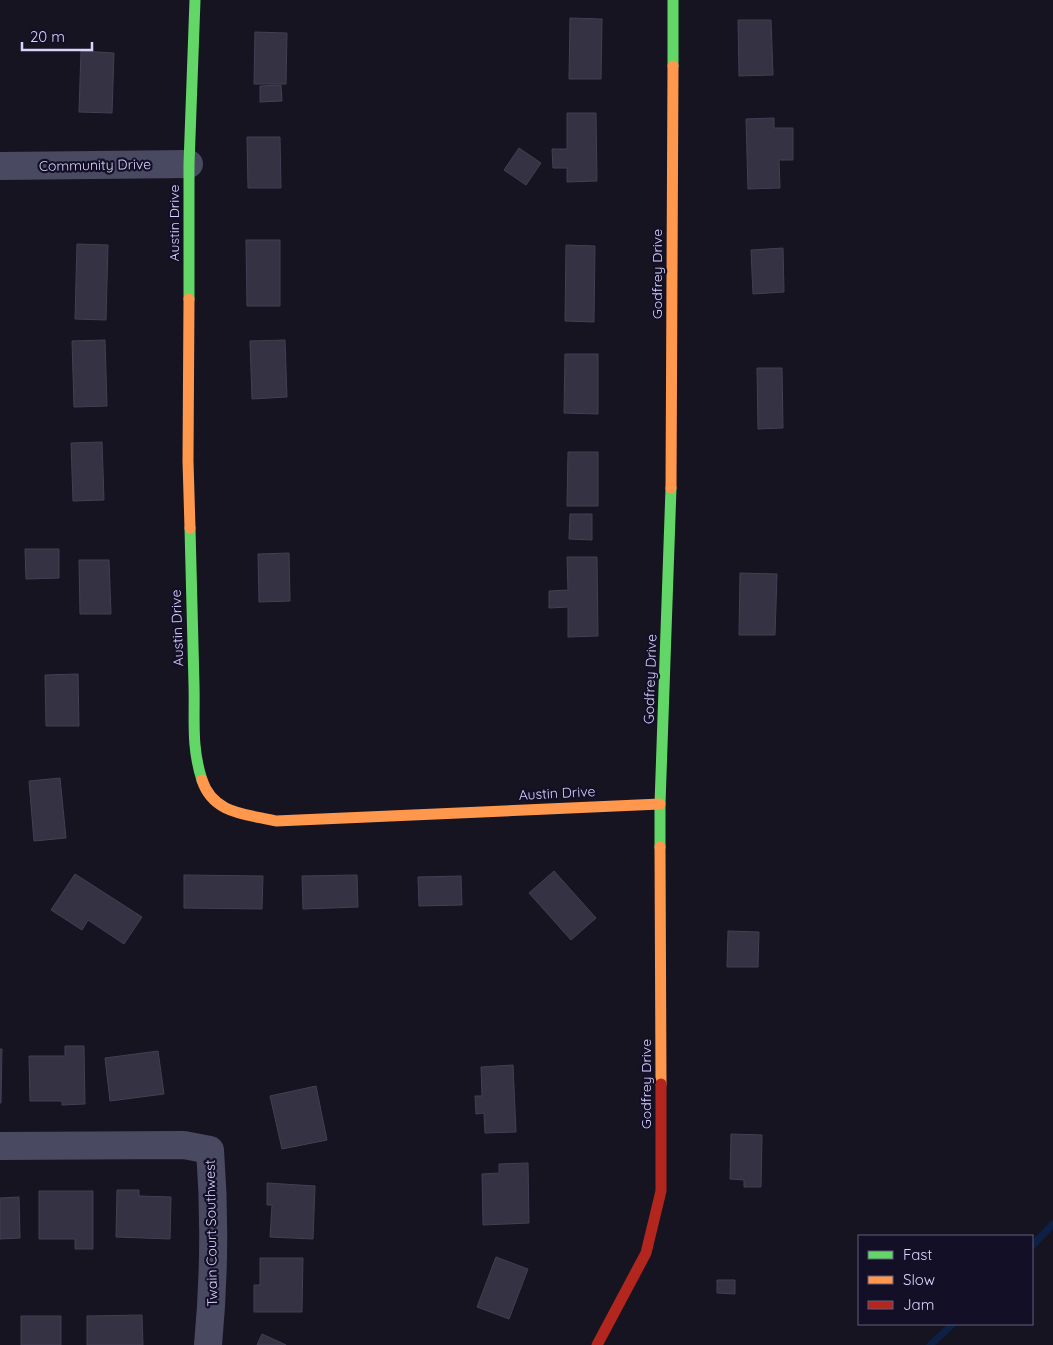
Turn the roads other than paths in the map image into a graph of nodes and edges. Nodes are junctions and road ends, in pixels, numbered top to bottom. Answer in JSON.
{"nodes":[{"id":1,"x":195,"y":0,"type":"edge"},
{"id":2,"x":673,"y":0,"type":"edge"},
{"id":3,"x":189,"y":164,"type":"junction"},
{"id":4,"x":0,"y":166,"type":"edge"},
{"id":5,"x":660,"y":804,"type":"junction"},
{"id":6,"x":0,"y":1146,"type":"edge"},
{"id":7,"x":208,"y":1345,"type":"edge"},
{"id":8,"x":597,"y":1345,"type":"edge"}],
"edges":[{"from":1,"to":3,"type":"street","name":"Austin Drive"},
{"from":2,"to":5,"type":"street","name":"Godfrey Drive"},
{"from":3,"to":4,"type":"street","name":"Community Drive"},
{"from":3,"to":5,"type":"street","name":"Austin Drive"},
{"from":5,"to":8,"type":"street","name":"Godfrey Drive"},
{"from":6,"to":7,"type":"street","name":"Twain Court Southwest"}]}
